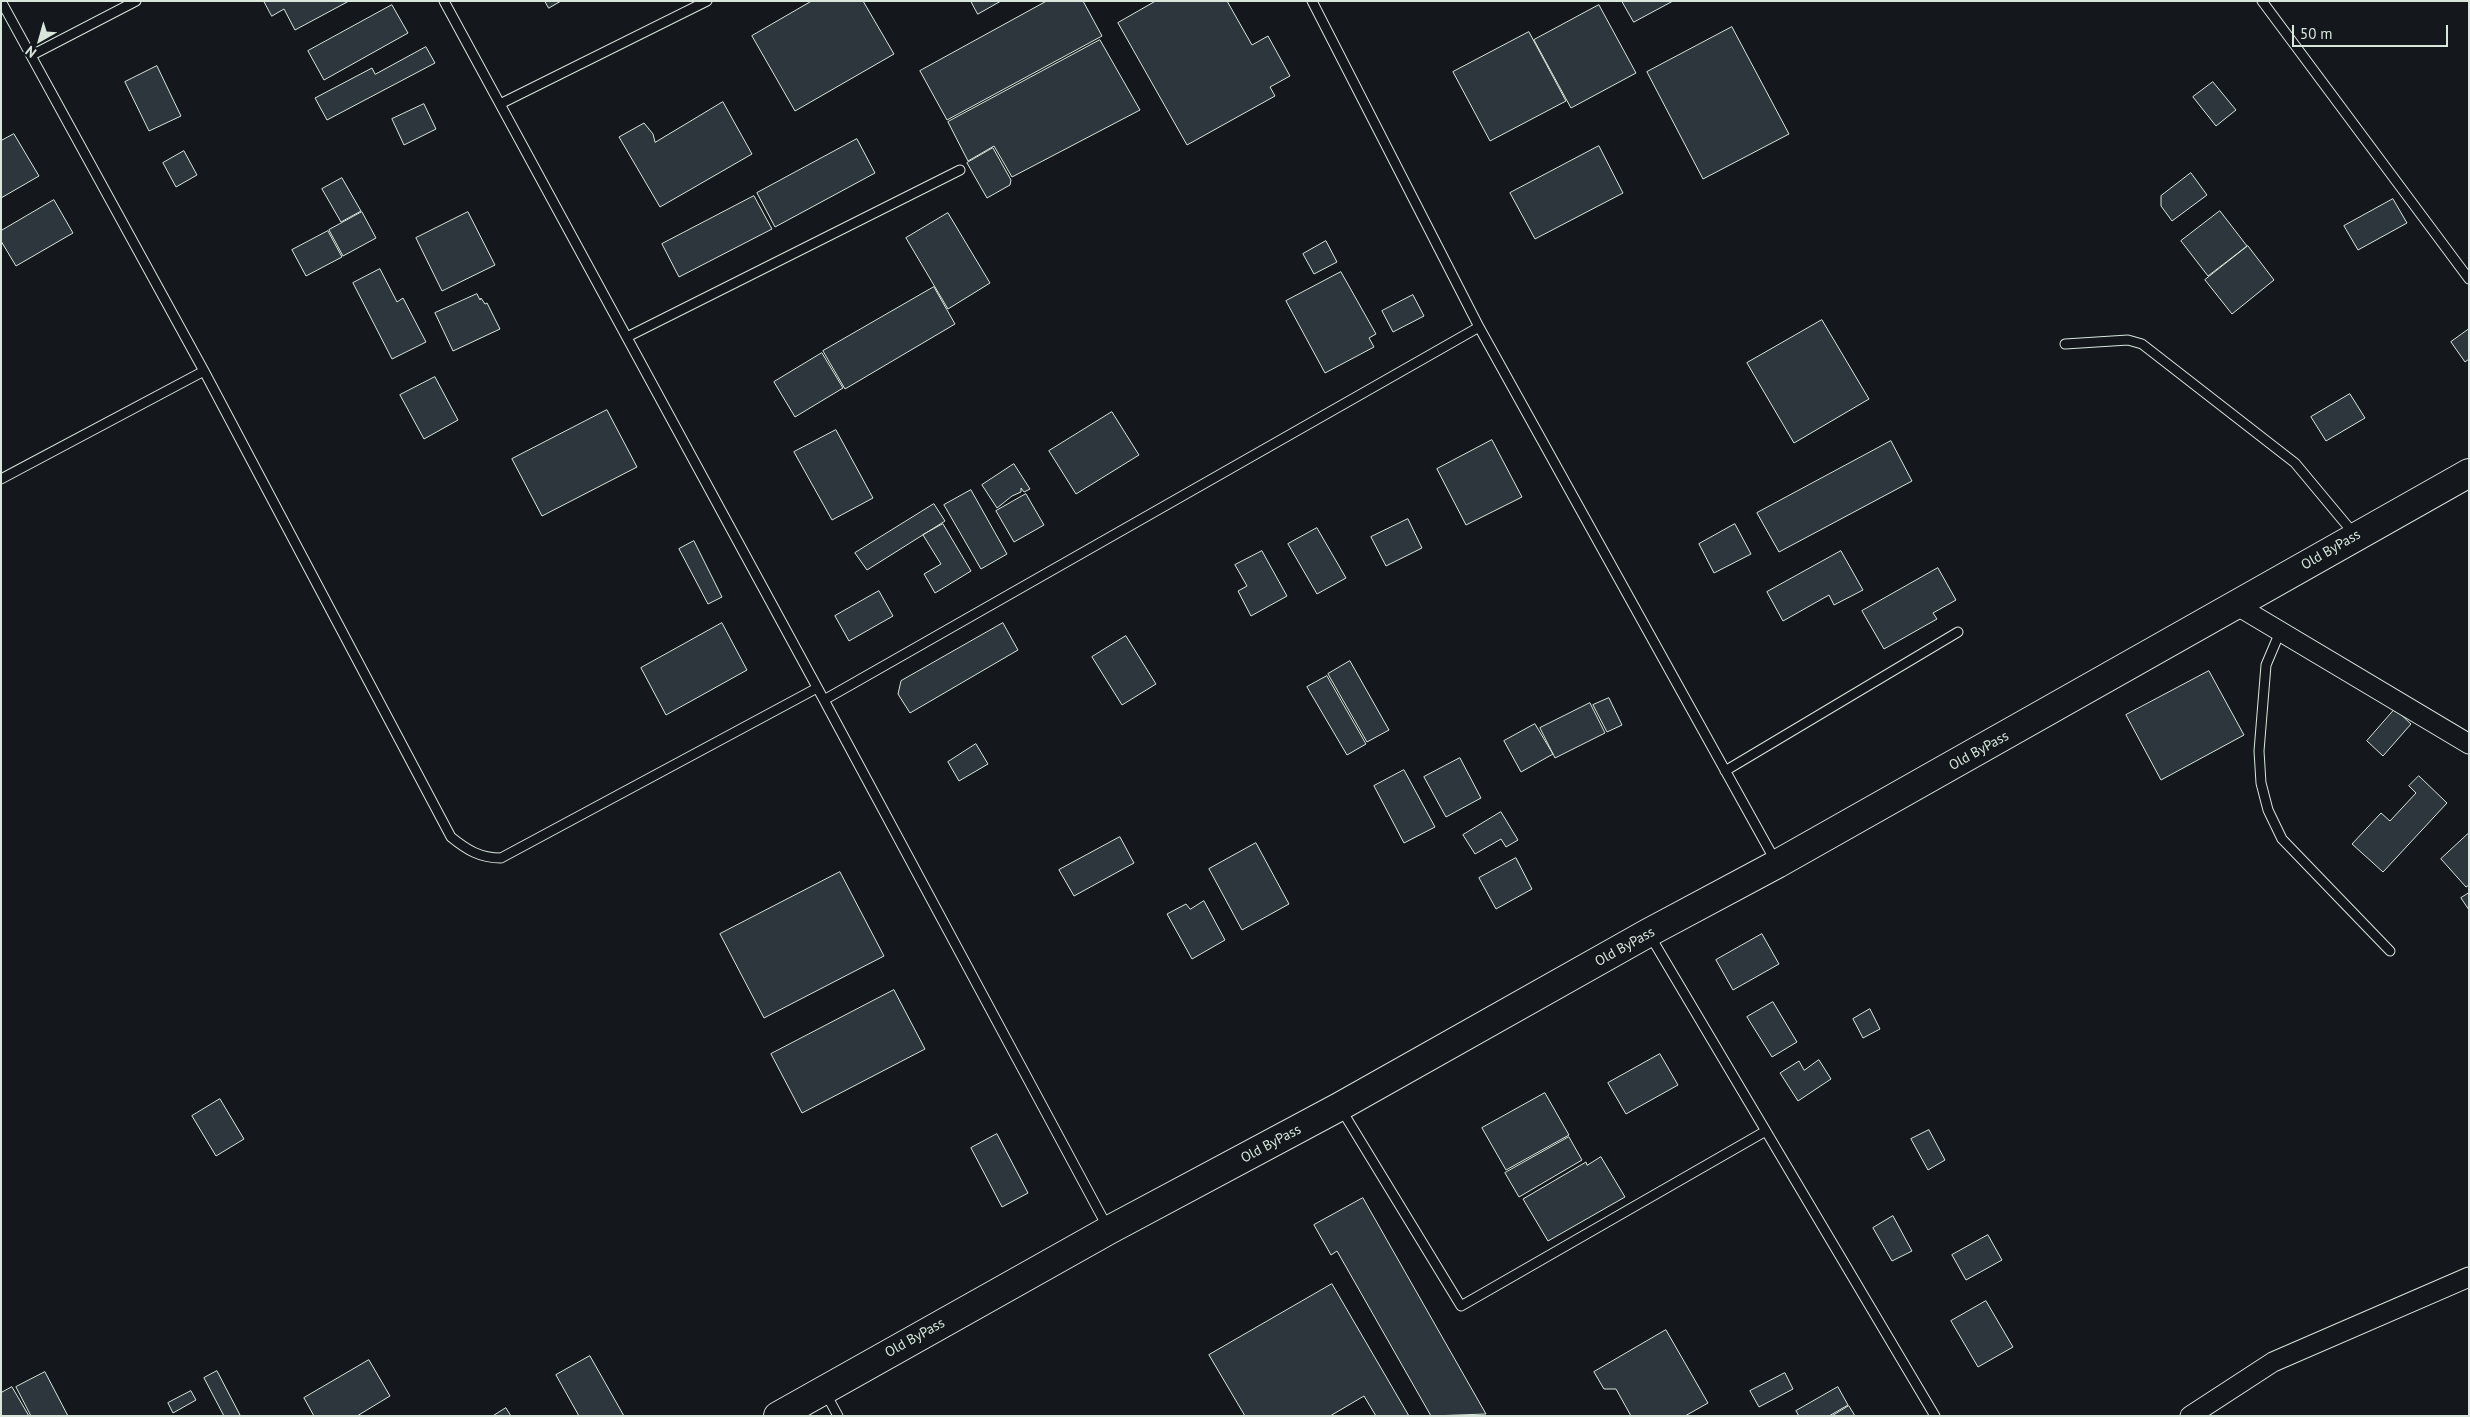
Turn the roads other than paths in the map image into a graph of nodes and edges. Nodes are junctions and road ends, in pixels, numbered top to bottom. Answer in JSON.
{"nodes":[{"id":1,"x":1,"y":1,"type":"edge"},
{"id":2,"x":136,"y":1,"type":"edge"},
{"id":3,"x":444,"y":1,"type":"edge"},
{"id":4,"x":707,"y":1,"type":"edge"},
{"id":5,"x":1312,"y":1,"type":"edge"},
{"id":6,"x":2262,"y":1,"type":"edge"},
{"id":7,"x":32,"y":55,"type":"junction"},
{"id":8,"x":500,"y":104,"type":"junction"},
{"id":9,"x":960,"y":170,"type":"dead end"},
{"id":10,"x":2469,"y":280,"type":"edge"},
{"id":11,"x":1479,"y":327,"type":"junction"},
{"id":12,"x":627,"y":337,"type":"junction"},
{"id":13,"x":2065,"y":344,"type":"dead end"},
{"id":14,"x":204,"y":372,"type":"junction"},
{"id":15,"x":2469,"y":474,"type":"edge"},
{"id":16,"x":1,"y":479,"type":"edge"},
{"id":17,"x":2356,"y":536,"type":"junction"},
{"id":18,"x":2236,"y":605,"type":"junction"},
{"id":19,"x":1958,"y":632,"type":"dead end"},
{"id":20,"x":2280,"y":632,"type":"junction"},
{"id":21,"x":817,"y":688,"type":"junction"},
{"id":22,"x":824,"y":700,"type":"junction"},
{"id":23,"x":2469,"y":744,"type":"edge"},
{"id":24,"x":1725,"y":771,"type":"junction"},
{"id":25,"x":1777,"y":864,"type":"junction"},
{"id":26,"x":1648,"y":934,"type":"junction"},
{"id":27,"x":2390,"y":951,"type":"dead end"},
{"id":28,"x":1340,"y":1107,"type":"junction"},
{"id":29,"x":1764,"y":1132,"type":"junction"},
{"id":30,"x":1109,"y":1230,"type":"junction"},
{"id":31,"x":2469,"y":1277,"type":"edge"},
{"id":32,"x":823,"y":1389,"type":"junction"},
{"id":33,"x":778,"y":1416,"type":"edge"},
{"id":34,"x":838,"y":1416,"type":"edge"},
{"id":35,"x":1935,"y":1416,"type":"edge"},
{"id":36,"x":2190,"y":1416,"type":"edge"}],
"edges":[{"from":1,"to":7,"type":"lane"},
{"from":2,"to":7,"type":"lane"},
{"from":3,"to":8,"type":"lane"},
{"from":4,"to":8,"type":"lane"},
{"from":5,"to":11,"type":"lane"},
{"from":6,"to":10,"type":"lane"},
{"from":7,"to":14,"type":"lane"},
{"from":8,"to":12,"type":"lane"},
{"from":9,"to":12,"type":"lane"},
{"from":11,"to":22,"type":"lane"},
{"from":11,"to":24,"type":"lane"},
{"from":12,"to":21,"type":"lane"},
{"from":13,"to":17,"type":"lane"},
{"from":14,"to":16,"type":"lane"},
{"from":14,"to":21,"type":"lane"},
{"from":15,"to":17,"type":"main road","name":"Old ByPass"},
{"from":17,"to":18,"type":"main road","name":"Old ByPass"},
{"from":18,"to":20,"type":"street"},
{"from":18,"to":25,"type":"main road","name":"Old ByPass"},
{"from":19,"to":24,"type":"lane"},
{"from":20,"to":23,"type":"street"},
{"from":20,"to":27,"type":"lane"},
{"from":21,"to":22,"type":"lane"},
{"from":22,"to":30,"type":"lane"},
{"from":24,"to":25,"type":"lane"},
{"from":25,"to":26,"type":"main road","name":"Old ByPass"},
{"from":26,"to":28,"type":"main road","name":"Old ByPass"},
{"from":26,"to":29,"type":"lane"},
{"from":28,"to":29,"type":"lane"},
{"from":28,"to":30,"type":"main road","name":"Old ByPass"},
{"from":29,"to":35,"type":"lane"},
{"from":30,"to":32,"type":"main road","name":"Old ByPass"},
{"from":31,"to":36,"type":"street"},
{"from":32,"to":33,"type":"main road","name":"Old ByPass"},
{"from":32,"to":34,"type":"lane"}]}
